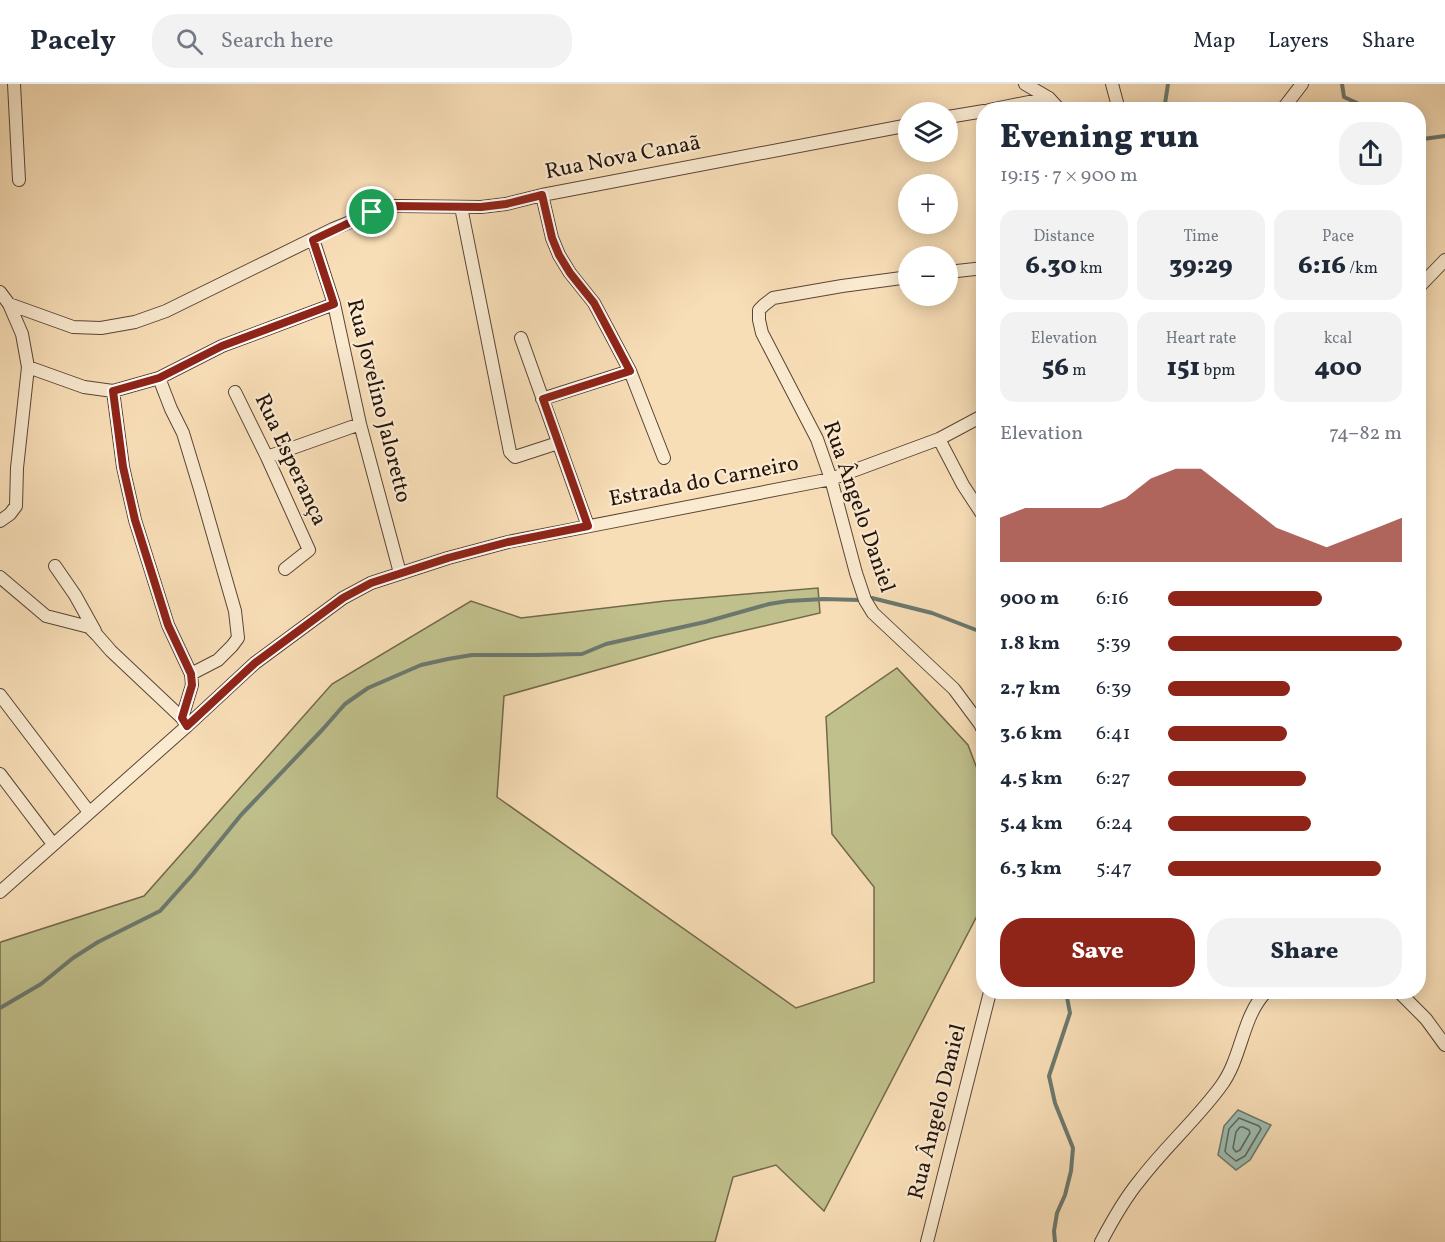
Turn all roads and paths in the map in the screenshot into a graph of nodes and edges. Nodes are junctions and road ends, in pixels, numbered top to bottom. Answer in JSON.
{"nodes":[{"id":1,"x":14,"y":84,"type":"edge"},
{"id":2,"x":1025,"y":84,"type":"edge"},
{"id":3,"x":1112,"y":84,"type":"edge"},
{"id":4,"x":1302,"y":84,"type":"edge"},
{"id":5,"x":1049,"y":98,"type":"junction"},
{"id":6,"x":1029,"y":102,"type":"edge"},
{"id":7,"x":1053,"y":102,"type":"edge"},
{"id":8,"x":1117,"y":102,"type":"edge"},
{"id":9,"x":1288,"y":102,"type":"edge"},
{"id":10,"x":976,"y":112,"type":"edge"},
{"id":11,"x":958,"y":115,"type":"edge"},
{"id":12,"x":898,"y":127,"type":"edge"},
{"id":13,"x":19,"y":180,"type":"dead end"},
{"id":14,"x":542,"y":195,"type":"junction"},
{"id":15,"x":461,"y":207,"type":"junction"},
{"id":16,"x":313,"y":240,"type":"junction"},
{"id":17,"x":1445,"y":260,"type":"edge"},
{"id":18,"x":976,"y":269,"type":"edge"},
{"id":19,"x":958,"y":271,"type":"edge"},
{"id":20,"x":898,"y":279,"type":"edge"},
{"id":21,"x":1426,"y":280,"type":"edge"},
{"id":22,"x":0,"y":292,"type":"edge"},
{"id":23,"x":9,"y":304,"type":"junction"},
{"id":24,"x":334,"y":304,"type":"junction"},
{"id":25,"x":521,"y":338,"type":"dead end"},
{"id":26,"x":28,"y":367,"type":"junction"},
{"id":27,"x":630,"y":371,"type":"junction"},
{"id":28,"x":159,"y":378,"type":"junction"},
{"id":29,"x":113,"y":391,"type":"junction"},
{"id":30,"x":235,"y":392,"type":"dead end"},
{"id":31,"x":543,"y":399,"type":"junction"},
{"id":32,"x":976,"y":419,"type":"edge"},
{"id":33,"x":360,"y":424,"type":"junction"},
{"id":34,"x":939,"y":438,"type":"junction"},
{"id":35,"x":558,"y":443,"type":"junction"},
{"id":36,"x":267,"y":457,"type":"junction"},
{"id":37,"x":664,"y":458,"type":"dead end"},
{"id":38,"x":831,"y":479,"type":"junction"},
{"id":39,"x":976,"y":505,"type":"edge"},
{"id":40,"x":0,"y":521,"type":"edge"},
{"id":41,"x":588,"y":526,"type":"junction"},
{"id":42,"x":55,"y":566,"type":"dead end"},
{"id":43,"x":285,"y":569,"type":"dead end"},
{"id":44,"x":400,"y":573,"type":"junction"},
{"id":45,"x":0,"y":577,"type":"edge"},
{"id":46,"x":98,"y":635,"type":"junction"},
{"id":47,"x":191,"y":674,"type":"junction"},
{"id":48,"x":0,"y":695,"type":"edge"},
{"id":49,"x":976,"y":719,"type":"edge"},
{"id":50,"x":185,"y":722,"type":"junction"},
{"id":51,"x":0,"y":774,"type":"edge"},
{"id":52,"x":89,"y":812,"type":"junction"},
{"id":53,"x":53,"y":844,"type":"junction"},
{"id":54,"x":0,"y":892,"type":"edge"},
{"id":55,"x":988,"y":999,"type":"edge"},
{"id":56,"x":1260,"y":999,"type":"edge"},
{"id":57,"x":1407,"y":999,"type":"edge"},
{"id":58,"x":1445,"y":1045,"type":"edge"},
{"id":59,"x":927,"y":1242,"type":"edge"},
{"id":60,"x":1101,"y":1242,"type":"edge"}],
"edges":[{"from":1,"to":13,"type":"street"},
{"from":2,"to":5,"type":"street"},
{"from":3,"to":8,"type":"street"},
{"from":4,"to":9,"type":"street"},
{"from":5,"to":6,"type":"street"},
{"from":5,"to":7,"type":"street"},
{"from":10,"to":11,"type":"street"},
{"from":12,"to":14,"type":"street","name":"Rua Nova Canaã"},
{"from":14,"to":15,"type":"street","name":"Rua Nova Canaã"},
{"from":14,"to":27,"type":"street"},
{"from":15,"to":16,"type":"street","name":"Rua Nova Canaã"},
{"from":15,"to":35,"type":"street"},
{"from":16,"to":23,"type":"street","name":"Rua Nova Canaã"},
{"from":16,"to":24,"type":"street","name":"Rua Jovelino Jaloretto"},
{"from":17,"to":21,"type":"street"},
{"from":18,"to":19,"type":"street"},
{"from":20,"to":38,"type":"street","name":"Rua Ângelo Daniel"},
{"from":22,"to":23,"type":"street"},
{"from":23,"to":26,"type":"street"},
{"from":24,"to":28,"type":"street"},
{"from":24,"to":33,"type":"street","name":"Rua Jovelino Jaloretto"},
{"from":25,"to":31,"type":"street"},
{"from":26,"to":29,"type":"street"},
{"from":26,"to":40,"type":"street"},
{"from":27,"to":31,"type":"street"},
{"from":27,"to":37,"type":"street"},
{"from":28,"to":29,"type":"street"},
{"from":28,"to":47,"type":"street"},
{"from":29,"to":47,"type":"street"},
{"from":30,"to":36,"type":"street","name":"Rua Esperança"},
{"from":31,"to":35,"type":"street"},
{"from":32,"to":34,"type":"street","name":"Estrada do Carneiro"},
{"from":33,"to":36,"type":"street"},
{"from":33,"to":44,"type":"street","name":"Rua Jovelino Jaloretto"},
{"from":34,"to":38,"type":"street","name":"Estrada do Carneiro"},
{"from":34,"to":39,"type":"street"},
{"from":35,"to":41,"type":"street"},
{"from":36,"to":43,"type":"street","name":"Rua Esperança"},
{"from":38,"to":41,"type":"street","name":"Estrada do Carneiro"},
{"from":38,"to":49,"type":"street","name":"Rua Ângelo Daniel"},
{"from":41,"to":44,"type":"street","name":"Estrada do Carneiro"},
{"from":42,"to":46,"type":"street"},
{"from":44,"to":50,"type":"street","name":"Estrada do Carneiro"},
{"from":45,"to":46,"type":"street"},
{"from":46,"to":50,"type":"street"},
{"from":47,"to":50,"type":"street"},
{"from":48,"to":52,"type":"street"},
{"from":50,"to":52,"type":"street","name":"Estrada do Carneiro"},
{"from":51,"to":53,"type":"street"},
{"from":52,"to":53,"type":"street","name":"Estrada do Carneiro"},
{"from":53,"to":54,"type":"street","name":"Estrada do Carneiro"},
{"from":55,"to":59,"type":"street","name":"Rua Ângelo Daniel"},
{"from":56,"to":60,"type":"street"},
{"from":57,"to":58,"type":"street"}]}
